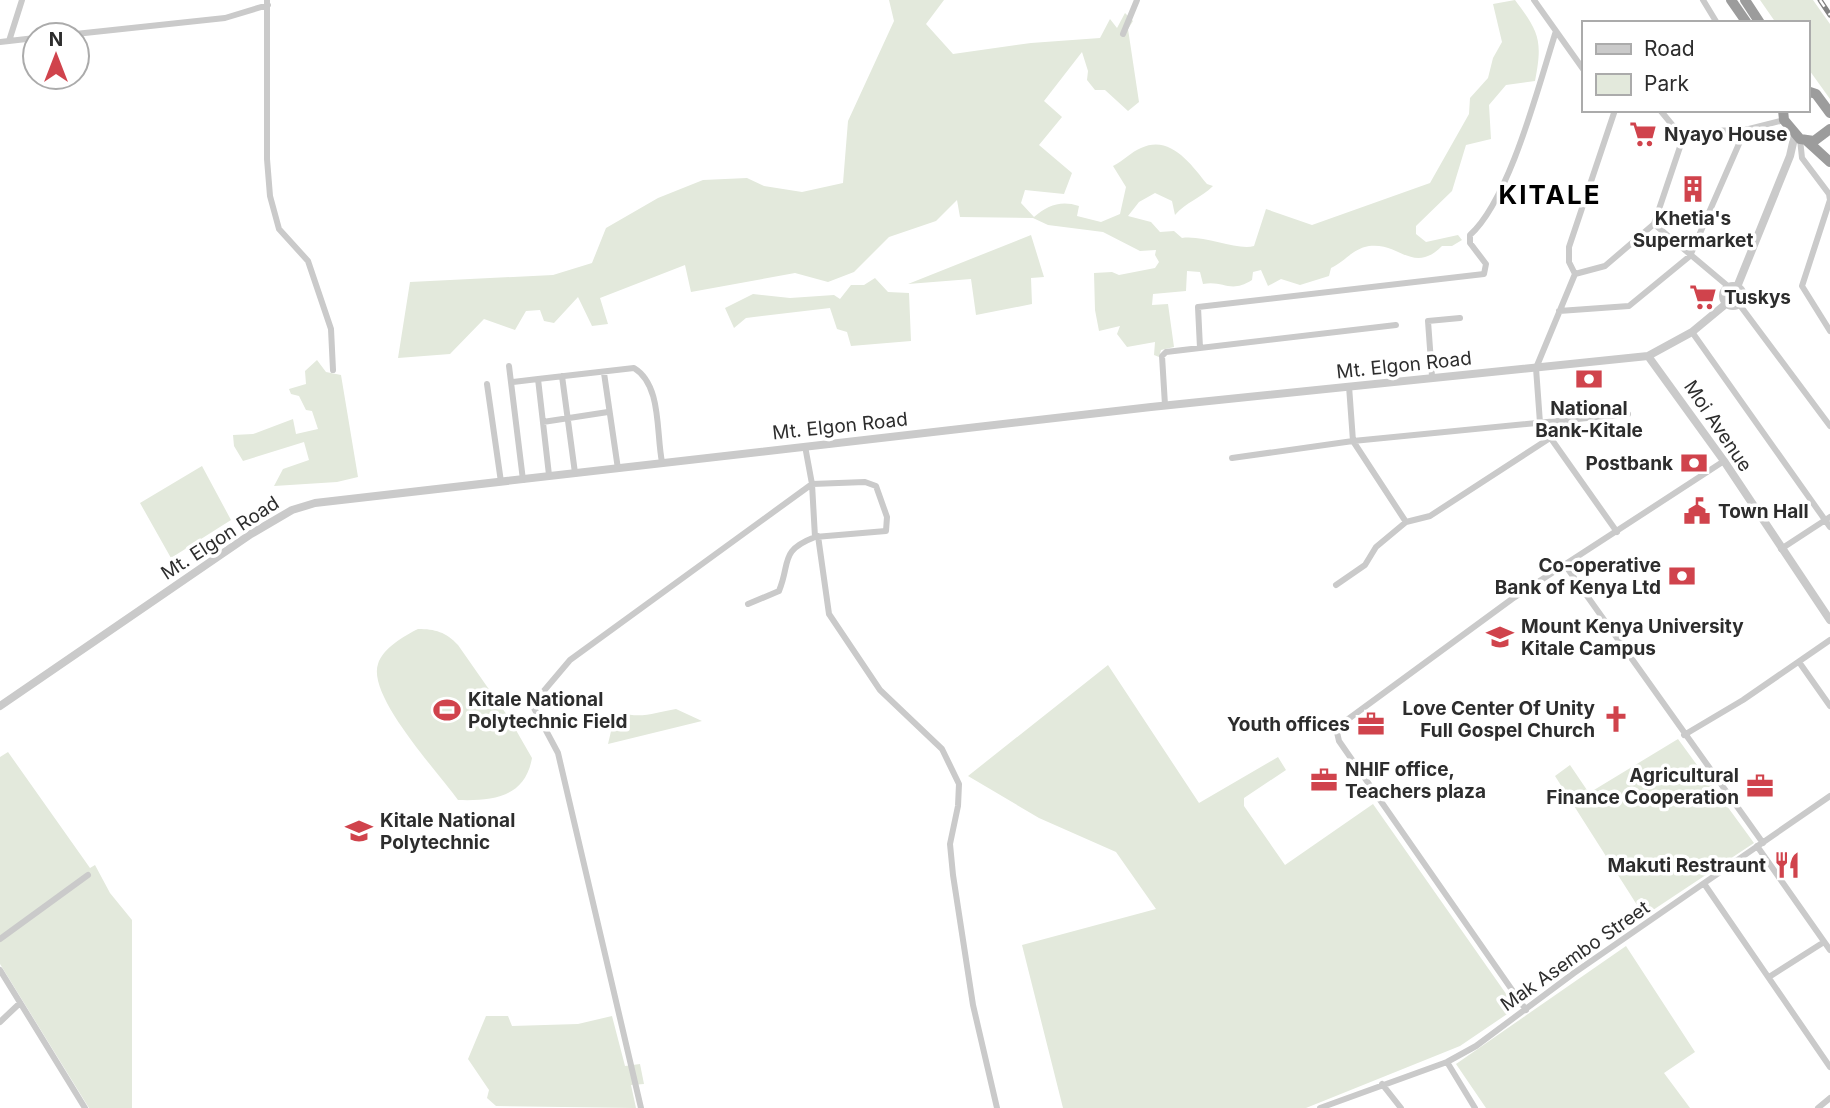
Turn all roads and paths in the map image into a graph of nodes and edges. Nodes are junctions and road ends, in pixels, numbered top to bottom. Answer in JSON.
{"nodes":[{"id":1,"x":22,"y":0,"type":"edge"},
{"id":2,"x":1137,"y":0,"type":"edge"},
{"id":3,"x":1534,"y":0,"type":"edge"},
{"id":4,"x":1703,"y":0,"type":"edge"},
{"id":5,"x":1731,"y":0,"type":"edge"},
{"id":6,"x":1745,"y":0,"type":"edge"},
{"id":7,"x":267,"y":2,"type":"edge"},
{"id":8,"x":1716,"y":21,"type":"edge"},
{"id":9,"x":1746,"y":21,"type":"edge"},
{"id":10,"x":1759,"y":21,"type":"edge"},
{"id":11,"x":1556,"y":31,"type":"junction"},
{"id":12,"x":91,"y":32,"type":"edge"},
{"id":13,"x":1123,"y":34,"type":"dead end"},
{"id":14,"x":21,"y":40,"type":"edge"},
{"id":15,"x":9,"y":41,"type":"junction"},
{"id":16,"x":0,"y":42,"type":"edge"},
{"id":17,"x":1582,"y":68,"type":"edge"},
{"id":18,"x":1809,"y":91,"type":"edge"},
{"id":19,"x":1614,"y":112,"type":"edge"},
{"id":20,"x":1662,"y":112,"type":"edge"},
{"id":21,"x":1830,"y":113,"type":"edge"},
{"id":22,"x":1784,"y":115,"type":"edge"},
{"id":23,"x":1830,"y":129,"type":"edge"},
{"id":24,"x":1745,"y":130,"type":"junction"},
{"id":25,"x":1683,"y":138,"type":"junction"},
{"id":26,"x":1801,"y":138,"type":"junction"},
{"id":27,"x":1830,"y":162,"type":"edge"},
{"id":28,"x":1654,"y":224,"type":"junction"},
{"id":29,"x":1690,"y":256,"type":"junction"},
{"id":30,"x":1575,"y":274,"type":"junction"},
{"id":31,"x":1733,"y":287,"type":"junction"},
{"id":32,"x":1727,"y":303,"type":"junction"},
{"id":33,"x":1739,"y":304,"type":"junction"},
{"id":34,"x":1559,"y":311,"type":"junction"},
{"id":35,"x":1460,"y":318,"type":"dead end"},
{"id":36,"x":1396,"y":325,"type":"dead end"},
{"id":37,"x":1830,"y":331,"type":"edge"},
{"id":38,"x":1692,"y":332,"type":"junction"},
{"id":39,"x":1200,"y":348,"type":"junction"},
{"id":40,"x":1648,"y":356,"type":"junction"},
{"id":41,"x":509,"y":366,"type":"dead end"},
{"id":42,"x":1536,"y":368,"type":"junction"},
{"id":43,"x":333,"y":370,"type":"dead end"},
{"id":44,"x":604,"y":373,"type":"junction"},
{"id":45,"x":562,"y":376,"type":"junction"},
{"id":46,"x":1432,"y":376,"type":"junction"},
{"id":47,"x":538,"y":379,"type":"junction"},
{"id":48,"x":513,"y":382,"type":"junction"},
{"id":49,"x":486,"y":384,"type":"dead end"},
{"id":50,"x":1349,"y":386,"type":"junction"},
{"id":51,"x":1165,"y":405,"type":"junction"},
{"id":52,"x":608,"y":412,"type":"junction"},
{"id":53,"x":1628,"y":414,"type":"dead end"},
{"id":54,"x":567,"y":418,"type":"junction"},
{"id":55,"x":543,"y":422,"type":"junction"},
{"id":56,"x":1541,"y":423,"type":"junction"},
{"id":57,"x":1830,"y":426,"type":"edge"},
{"id":58,"x":1550,"y":438,"type":"junction"},
{"id":59,"x":1353,"y":442,"type":"junction"},
{"id":60,"x":805,"y":446,"type":"junction"},
{"id":61,"x":1232,"y":458,"type":"dead end"},
{"id":62,"x":1724,"y":461,"type":"junction"},
{"id":63,"x":662,"y":462,"type":"junction"},
{"id":64,"x":618,"y":469,"type":"junction"},
{"id":65,"x":575,"y":472,"type":"junction"},
{"id":66,"x":550,"y":475,"type":"junction"},
{"id":67,"x":523,"y":480,"type":"junction"},
{"id":68,"x":500,"y":482,"type":"junction"},
{"id":69,"x":812,"y":484,"type":"junction"},
{"id":70,"x":1406,"y":522,"type":"junction"},
{"id":71,"x":1829,"y":522,"type":"edge"},
{"id":72,"x":1617,"y":532,"type":"junction"},
{"id":73,"x":816,"y":537,"type":"junction"},
{"id":74,"x":1781,"y":549,"type":"junction"},
{"id":75,"x":1565,"y":565,"type":"junction"},
{"id":76,"x":1336,"y":585,"type":"dead end"},
{"id":77,"x":748,"y":604,"type":"dead end"},
{"id":78,"x":1830,"y":620,"type":"edge"},
{"id":79,"x":1830,"y":640,"type":"edge"},
{"id":80,"x":1798,"y":662,"type":"junction"},
{"id":81,"x":0,"y":706,"type":"edge"},
{"id":82,"x":1830,"y":706,"type":"edge"},
{"id":83,"x":1684,"y":735,"type":"junction"},
{"id":84,"x":1830,"y":796,"type":"edge"},
{"id":85,"x":1760,"y":844,"type":"junction"},
{"id":86,"x":88,"y":874,"type":"dead end"},
{"id":87,"x":1705,"y":885,"type":"junction"},
{"id":88,"x":0,"y":939,"type":"edge"},
{"id":89,"x":1824,"y":942,"type":"junction"},
{"id":90,"x":1830,"y":950,"type":"edge"},
{"id":91,"x":0,"y":970,"type":"edge"},
{"id":92,"x":1769,"y":977,"type":"junction"},
{"id":93,"x":20,"y":1003,"type":"junction"},
{"id":94,"x":1526,"y":1010,"type":"junction"},
{"id":95,"x":0,"y":1022,"type":"edge"},
{"id":96,"x":1447,"y":1062,"type":"junction"},
{"id":97,"x":1830,"y":1067,"type":"edge"},
{"id":98,"x":1382,"y":1084,"type":"junction"},
{"id":99,"x":1830,"y":1098,"type":"edge"},
{"id":100,"x":85,"y":1108,"type":"edge"},
{"id":101,"x":641,"y":1108,"type":"edge"},
{"id":102,"x":997,"y":1108,"type":"edge"},
{"id":103,"x":1320,"y":1108,"type":"edge"},
{"id":104,"x":1401,"y":1108,"type":"edge"},
{"id":105,"x":1475,"y":1108,"type":"edge"},
{"id":106,"x":1818,"y":1108,"type":"edge"}],
"edges":[{"from":1,"to":15,"type":"street"},
{"from":2,"to":13,"type":"street"},
{"from":3,"to":11,"type":"street"},
{"from":4,"to":8,"type":"street"},
{"from":5,"to":9,"type":"highway"},
{"from":6,"to":10,"type":"highway"},
{"from":7,"to":12,"type":"street"},
{"from":7,"to":43,"type":"street"},
{"from":11,"to":17,"type":"street"},
{"from":11,"to":39,"type":"street"},
{"from":14,"to":15,"type":"street"},
{"from":15,"to":16,"type":"street"},
{"from":18,"to":21,"type":"highway"},
{"from":19,"to":30,"type":"street"},
{"from":20,"to":25,"type":"street"},
{"from":22,"to":24,"type":"street"},
{"from":22,"to":26,"type":"highway"},
{"from":23,"to":26,"type":"highway"},
{"from":24,"to":25,"type":"street"},
{"from":24,"to":29,"type":"street"},
{"from":25,"to":28,"type":"street"},
{"from":26,"to":27,"type":"highway"},
{"from":26,"to":31,"type":"street"},
{"from":26,"to":37,"type":"street"},
{"from":28,"to":29,"type":"street"},
{"from":28,"to":30,"type":"street"},
{"from":29,"to":31,"type":"street"},
{"from":29,"to":34,"type":"street"},
{"from":30,"to":34,"type":"street"},
{"from":31,"to":32,"type":"street"},
{"from":31,"to":33,"type":"street"},
{"from":32,"to":33,"type":"street"},
{"from":32,"to":38,"type":"street","name":"Mt. Elgon Road"},
{"from":33,"to":57,"type":"street"},
{"from":34,"to":42,"type":"street"},
{"from":35,"to":46,"type":"street"},
{"from":36,"to":39,"type":"street"},
{"from":38,"to":40,"type":"street","name":"Mt. Elgon Road"},
{"from":38,"to":71,"type":"street"},
{"from":39,"to":51,"type":"street"},
{"from":40,"to":42,"type":"street","name":"Mt. Elgon Road"},
{"from":40,"to":62,"type":"street","name":"Moi Avenue"},
{"from":41,"to":48,"type":"street"},
{"from":42,"to":46,"type":"street","name":"Mt. Elgon Road"},
{"from":42,"to":56,"type":"street"},
{"from":44,"to":45,"type":"street"},
{"from":44,"to":52,"type":"street"},
{"from":44,"to":63,"type":"street"},
{"from":45,"to":47,"type":"street"},
{"from":45,"to":54,"type":"street"},
{"from":46,"to":50,"type":"street","name":"Mt. Elgon Road"},
{"from":47,"to":48,"type":"street"},
{"from":47,"to":55,"type":"street"},
{"from":48,"to":67,"type":"street"},
{"from":49,"to":68,"type":"street"},
{"from":50,"to":51,"type":"street","name":"Mt. Elgon Road"},
{"from":50,"to":59,"type":"street"},
{"from":51,"to":60,"type":"street","name":"Mt. Elgon Road"},
{"from":52,"to":54,"type":"street"},
{"from":52,"to":64,"type":"street"},
{"from":53,"to":56,"type":"street"},
{"from":54,"to":55,"type":"street"},
{"from":54,"to":65,"type":"street"},
{"from":55,"to":66,"type":"street"},
{"from":56,"to":58,"type":"street"},
{"from":56,"to":59,"type":"street"},
{"from":58,"to":70,"type":"street"},
{"from":58,"to":72,"type":"street"},
{"from":59,"to":61,"type":"street"},
{"from":59,"to":70,"type":"street"},
{"from":60,"to":63,"type":"street","name":"Mt. Elgon Road"},
{"from":60,"to":69,"type":"street"},
{"from":62,"to":72,"type":"street"},
{"from":62,"to":74,"type":"street","name":"Moi Avenue"},
{"from":63,"to":64,"type":"street","name":"Mt. Elgon Road"},
{"from":64,"to":65,"type":"street","name":"Mt. Elgon Road"},
{"from":65,"to":66,"type":"street","name":"Mt. Elgon Road"},
{"from":66,"to":67,"type":"street","name":"Mt. Elgon Road"},
{"from":67,"to":68,"type":"street","name":"Mt. Elgon Road"},
{"from":68,"to":81,"type":"street","name":"Mt. Elgon Road"},
{"from":69,"to":73,"type":"street"},
{"from":69,"to":73,"type":"street"},
{"from":69,"to":101,"type":"street"},
{"from":70,"to":76,"type":"street"},
{"from":71,"to":74,"type":"street"},
{"from":72,"to":75,"type":"street"},
{"from":73,"to":77,"type":"street"},
{"from":73,"to":102,"type":"street"},
{"from":74,"to":78,"type":"street","name":"Moi Avenue"},
{"from":75,"to":83,"type":"street"},
{"from":75,"to":94,"type":"street"},
{"from":79,"to":80,"type":"street"},
{"from":80,"to":82,"type":"street"},
{"from":80,"to":83,"type":"street"},
{"from":83,"to":85,"type":"street"},
{"from":84,"to":85,"type":"street","name":"Mak Asembo Street"},
{"from":85,"to":87,"type":"street","name":"Mak Asembo Street"},
{"from":85,"to":89,"type":"street"},
{"from":86,"to":88,"type":"street"},
{"from":87,"to":92,"type":"street"},
{"from":87,"to":94,"type":"street","name":"Mak Asembo Street"},
{"from":89,"to":90,"type":"street"},
{"from":89,"to":92,"type":"street"},
{"from":91,"to":93,"type":"street"},
{"from":92,"to":97,"type":"street"},
{"from":93,"to":95,"type":"street"},
{"from":93,"to":100,"type":"street"},
{"from":94,"to":96,"type":"street","name":"Mak Asembo Street"},
{"from":96,"to":98,"type":"street","name":"Mak Asembo Street"},
{"from":96,"to":105,"type":"street"},
{"from":98,"to":103,"type":"street","name":"Mak Asembo Street"},
{"from":98,"to":104,"type":"street"},
{"from":99,"to":106,"type":"street"}]}
